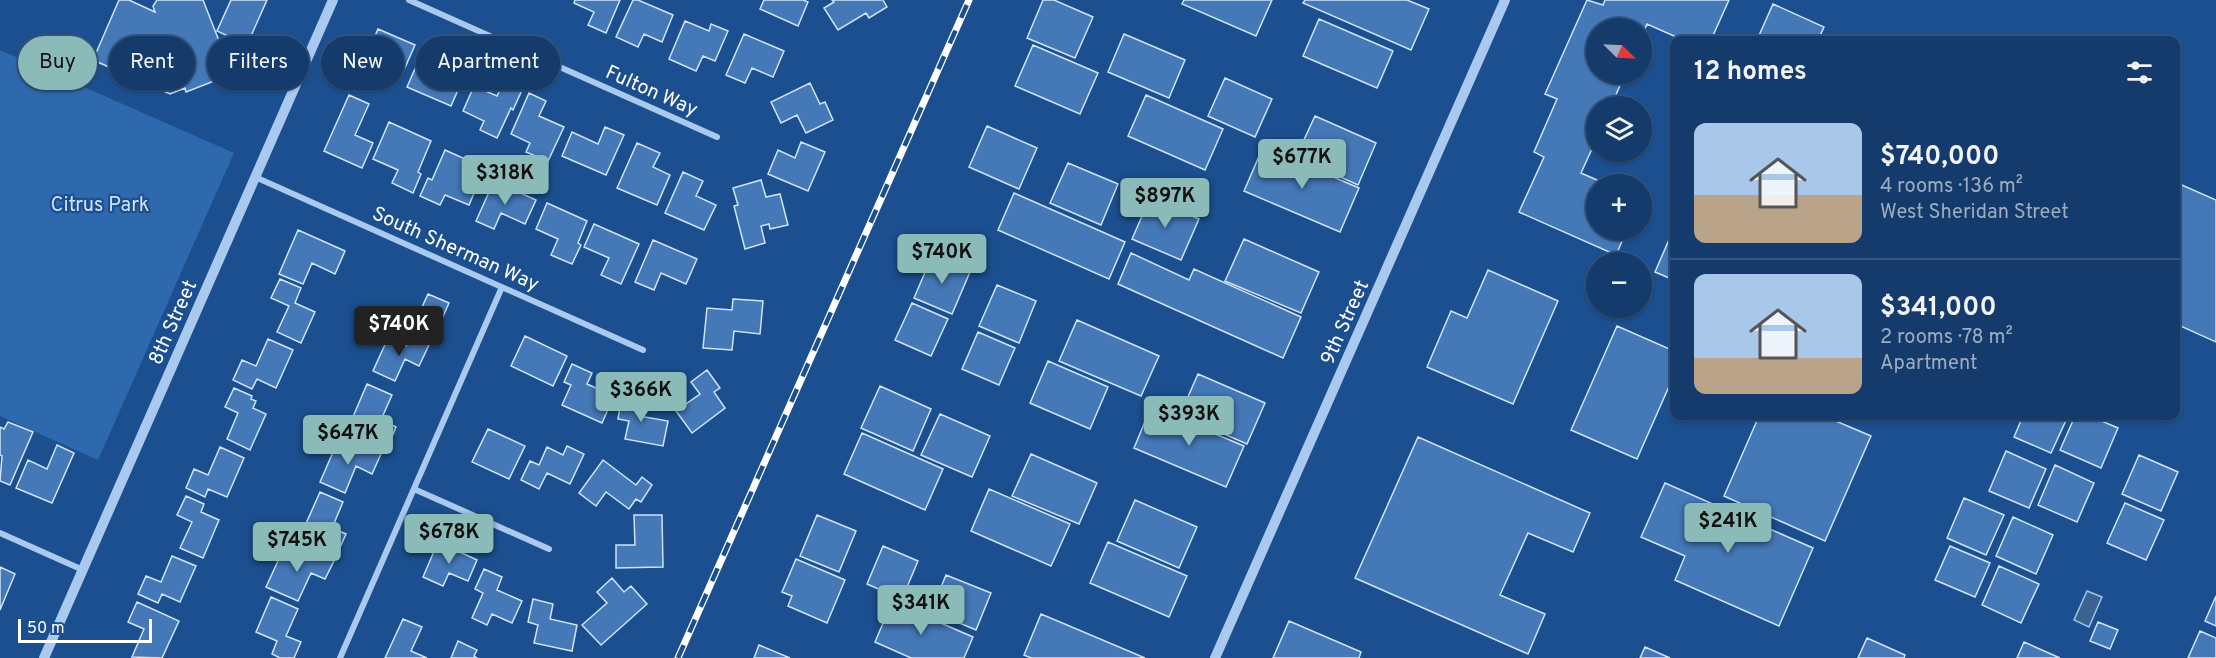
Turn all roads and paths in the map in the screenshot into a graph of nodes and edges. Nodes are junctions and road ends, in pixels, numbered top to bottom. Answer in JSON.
{"nodes":[{"id":1,"x":333,"y":0,"type":"edge"},
{"id":2,"x":409,"y":0,"type":"edge"},
{"id":3,"x":1505,"y":0,"type":"edge"},
{"id":4,"x":717,"y":137,"type":"dead end"},
{"id":5,"x":255,"y":177,"type":"junction"},
{"id":6,"x":502,"y":287,"type":"junction"},
{"id":7,"x":644,"y":350,"type":"dead end"},
{"id":8,"x":414,"y":489,"type":"junction"},
{"id":9,"x":0,"y":533,"type":"edge"},
{"id":10,"x":549,"y":549,"type":"dead end"},
{"id":11,"x":83,"y":570,"type":"junction"},
{"id":12,"x":44,"y":658,"type":"edge"},
{"id":13,"x":340,"y":658,"type":"edge"},
{"id":14,"x":1215,"y":658,"type":"edge"}],
"edges":[{"from":1,"to":5,"type":"street","name":"8th Street"},
{"from":2,"to":4,"type":"street","name":"Fulton Way"},
{"from":3,"to":14,"type":"street","name":"9th Street"},
{"from":5,"to":6,"type":"street","name":"South Sherman Way"},
{"from":5,"to":11,"type":"street","name":"8th Street"},
{"from":6,"to":7,"type":"street","name":"South Sherman Way"},
{"from":6,"to":8,"type":"street"},
{"from":8,"to":10,"type":"street"},
{"from":8,"to":13,"type":"street"},
{"from":9,"to":11,"type":"street"},
{"from":11,"to":12,"type":"street","name":"8th Street"}]}
